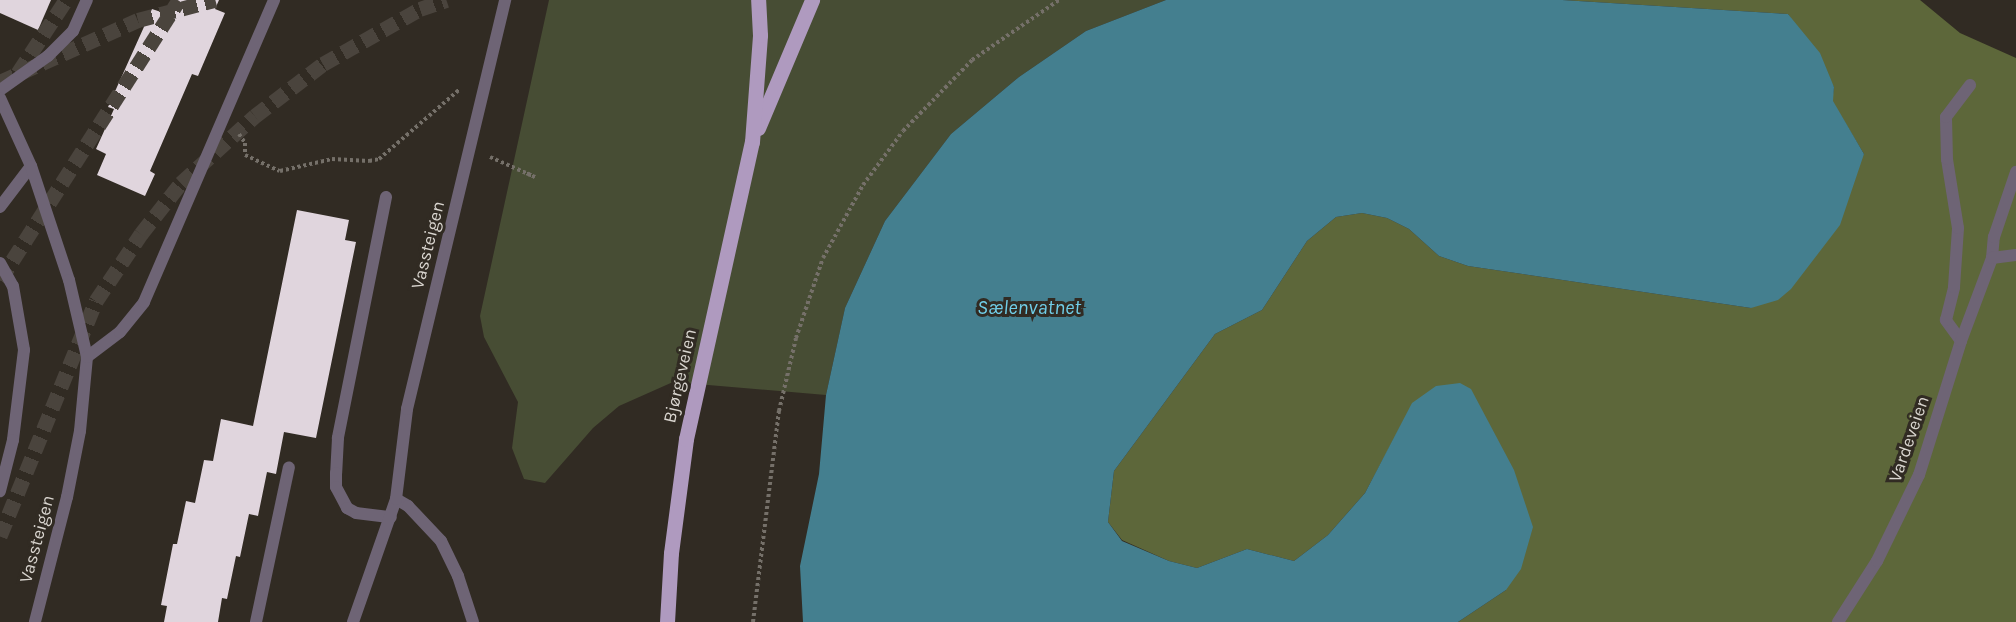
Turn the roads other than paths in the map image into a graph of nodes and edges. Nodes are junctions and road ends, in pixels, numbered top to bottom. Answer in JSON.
{"nodes":[{"id":1,"x":87,"y":0,"type":"edge"},
{"id":2,"x":274,"y":0,"type":"edge"},
{"id":3,"x":505,"y":0,"type":"edge"},
{"id":4,"x":758,"y":0,"type":"edge"},
{"id":5,"x":812,"y":0,"type":"edge"},
{"id":6,"x":1970,"y":85,"type":"dead end"},
{"id":7,"x":0,"y":90,"type":"edge"},
{"id":8,"x":0,"y":98,"type":"edge"},
{"id":9,"x":752,"y":142,"type":"junction"},
{"id":10,"x":31,"y":166,"type":"junction"},
{"id":11,"x":2016,"y":172,"type":"edge"},
{"id":12,"x":386,"y":197,"type":"dead end"},
{"id":13,"x":0,"y":207,"type":"edge"},
{"id":14,"x":2016,"y":255,"type":"edge"},
{"id":15,"x":1992,"y":258,"type":"junction"},
{"id":16,"x":0,"y":263,"type":"edge"},
{"id":17,"x":1961,"y":341,"type":"junction"},
{"id":18,"x":87,"y":357,"type":"junction"},
{"id":19,"x":289,"y":467,"type":"dead end"},
{"id":20,"x":0,"y":491,"type":"edge"},
{"id":21,"x":396,"y":499,"type":"junction"},
{"id":22,"x":392,"y":517,"type":"junction"},
{"id":23,"x":35,"y":622,"type":"edge"},
{"id":24,"x":256,"y":622,"type":"edge"},
{"id":25,"x":353,"y":622,"type":"edge"},
{"id":26,"x":473,"y":622,"type":"edge"},
{"id":27,"x":667,"y":622,"type":"edge"},
{"id":28,"x":1838,"y":622,"type":"edge"}],
"edges":[{"from":1,"to":7,"type":"street"},
{"from":2,"to":18,"type":"street"},
{"from":3,"to":21,"type":"street","name":"Vassteigen"},
{"from":4,"to":9,"type":"main road","name":"Bjørgeveien"},
{"from":5,"to":9,"type":"main road","name":"Bjørgeveien"},
{"from":6,"to":17,"type":"street"},
{"from":8,"to":10,"type":"street","name":"Vassteigen"},
{"from":9,"to":27,"type":"main road","name":"Bjørgeveien"},
{"from":10,"to":13,"type":"street"},
{"from":10,"to":18,"type":"street","name":"Vassteigen"},
{"from":11,"to":15,"type":"street","name":"Vardeveien"},
{"from":12,"to":22,"type":"street"},
{"from":14,"to":15,"type":"street"},
{"from":15,"to":17,"type":"street","name":"Vardeveien"},
{"from":16,"to":20,"type":"street"},
{"from":17,"to":28,"type":"street","name":"Vardeveien"},
{"from":18,"to":23,"type":"street","name":"Vassteigen"},
{"from":19,"to":24,"type":"street"},
{"from":21,"to":22,"type":"street","name":"Vassteigen"},
{"from":21,"to":26,"type":"street"},
{"from":22,"to":25,"type":"street","name":"Vassteigen"}]}
